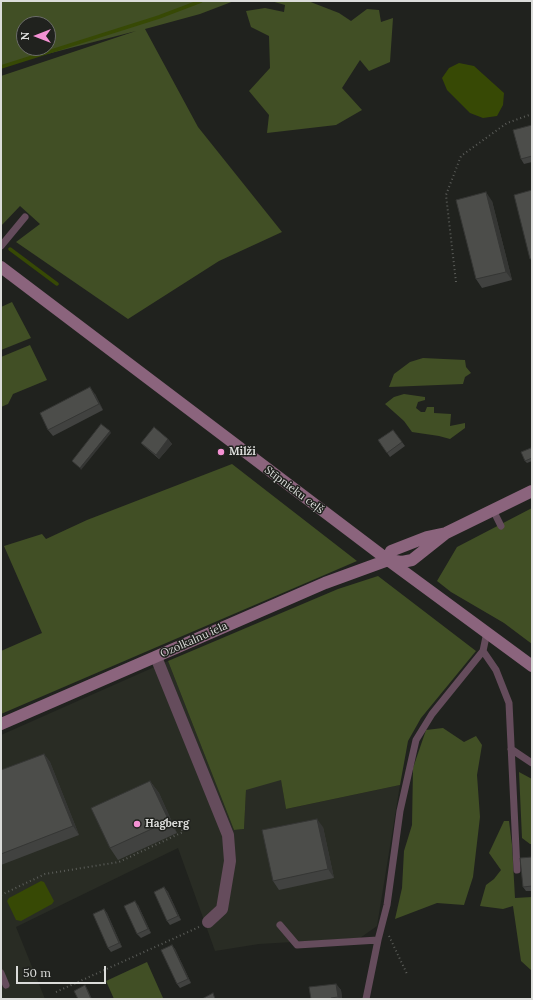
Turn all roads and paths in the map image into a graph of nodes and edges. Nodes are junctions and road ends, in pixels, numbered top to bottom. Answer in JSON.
{"nodes":[{"id":1,"x":532,"y":114,"type":"edge"},
{"id":2,"x":25,"y":217,"type":"dead end"},
{"id":3,"x":1,"y":246,"type":"edge"},
{"id":4,"x":1,"y":267,"type":"edge"},
{"id":5,"x":456,"y":282,"type":"dead end"},
{"id":6,"x":532,"y":491,"type":"edge"},
{"id":7,"x":493,"y":510,"type":"junction"},
{"id":8,"x":501,"y":526,"type":"dead end"},
{"id":9,"x":446,"y":533,"type":"junction"},
{"id":10,"x":388,"y":560,"type":"junction"},
{"id":11,"x":487,"y":632,"type":"junction"},
{"id":12,"x":483,"y":651,"type":"junction"},
{"id":13,"x":156,"y":657,"type":"junction"},
{"id":14,"x":532,"y":666,"type":"edge"},
{"id":15,"x":1,"y":724,"type":"edge"},
{"id":16,"x":511,"y":749,"type":"junction"},
{"id":17,"x":532,"y":763,"type":"edge"},
{"id":18,"x":180,"y":825,"type":"dead end"},
{"id":19,"x":517,"y":870,"type":"dead end"},
{"id":20,"x":1,"y":895,"type":"edge"},
{"id":21,"x":208,"y":922,"type":"joint"},
{"id":22,"x":383,"y":922,"type":"junction"},
{"id":23,"x":280,"y":925,"type":"dead end"},
{"id":24,"x":378,"y":940,"type":"junction"},
{"id":25,"x":1,"y":973,"type":"edge"},
{"id":26,"x":407,"y":974,"type":"dead end"},
{"id":27,"x":6,"y":985,"type":"dead end"},
{"id":28,"x":56,"y":992,"type":"dead end"},
{"id":29,"x":366,"y":999,"type":"edge"}],
"edges":[{"from":1,"to":5,"type":"path"},
{"from":2,"to":3,"type":"lane"},
{"from":4,"to":10,"type":"main road","name":"Stīpnieku ceļš"},
{"from":6,"to":7,"type":"main road"},
{"from":7,"to":8,"type":"lane"},
{"from":7,"to":9,"type":"main road"},
{"from":9,"to":10,"type":"main road"},
{"from":9,"to":10,"type":"main road"},
{"from":10,"to":11,"type":"main road","name":"Stīpnieku ceļš"},
{"from":10,"to":13,"type":"main road","name":"Ozolkalnu iela"},
{"from":11,"to":12,"type":"lane"},
{"from":11,"to":14,"type":"main road","name":"Stīpnieku ceļš"},
{"from":12,"to":16,"type":"lane"},
{"from":12,"to":22,"type":"lane"},
{"from":13,"to":15,"type":"main road","name":"Ozolkalnu iela"},
{"from":13,"to":21,"type":"street"},
{"from":16,"to":17,"type":"lane"},
{"from":16,"to":19,"type":"lane"},
{"from":18,"to":20,"type":"path"},
{"from":21,"to":28,"type":"path"},
{"from":22,"to":24,"type":"lane"},
{"from":22,"to":26,"type":"path"},
{"from":23,"to":24,"type":"lane"},
{"from":24,"to":29,"type":"lane"},
{"from":25,"to":27,"type":"lane"}]}
